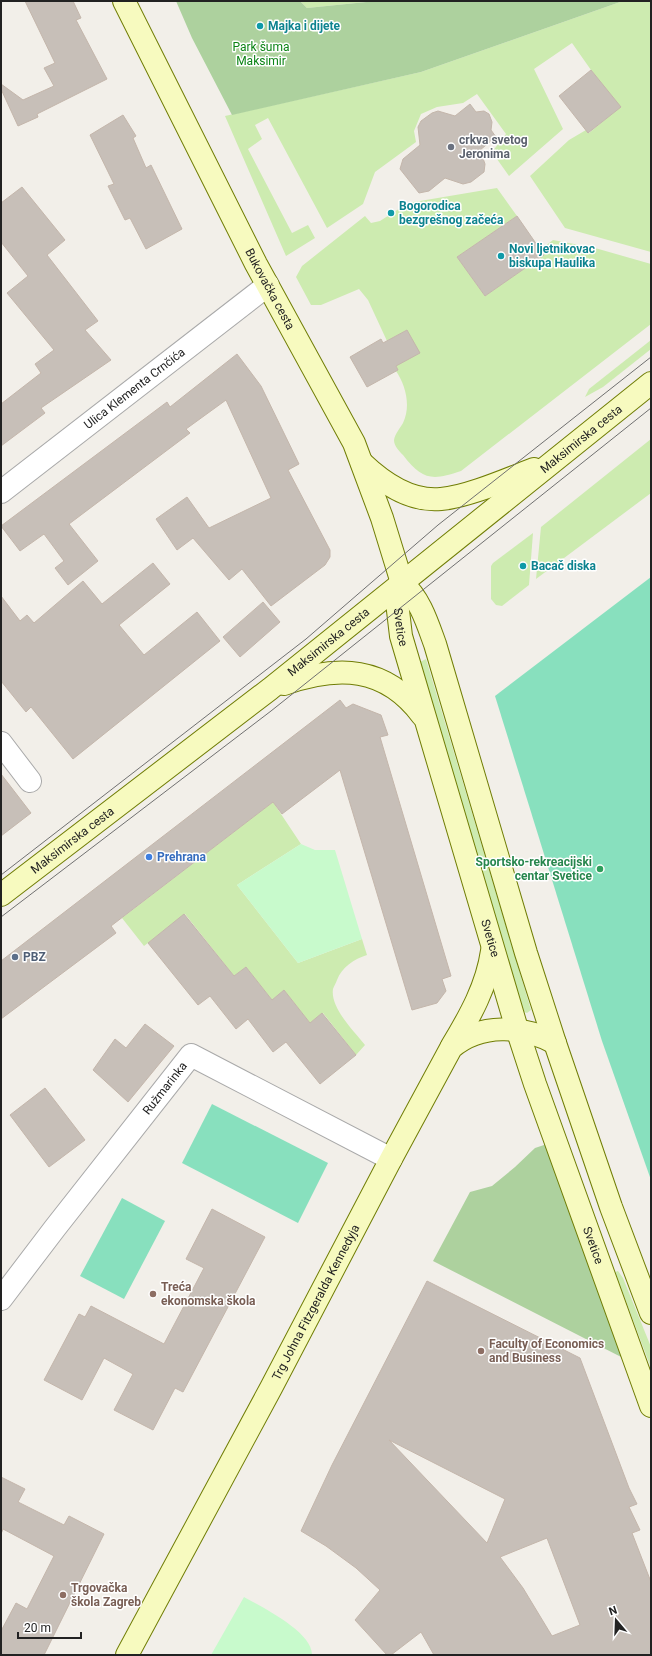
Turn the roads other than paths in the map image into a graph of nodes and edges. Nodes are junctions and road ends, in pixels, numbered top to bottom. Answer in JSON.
{"nodes":[{"id":1,"x":124,"y":1,"type":"edge"},
{"id":2,"x":268,"y":285,"type":"junction"},
{"id":3,"x":651,"y":383,"type":"edge"},
{"id":4,"x":558,"y":457,"type":"junction"},
{"id":5,"x":362,"y":463,"type":"junction"},
{"id":6,"x":1,"y":492,"type":"edge"},
{"id":7,"x":402,"y":583,"type":"junction"},
{"id":8,"x":270,"y":689,"type":"junction"},
{"id":9,"x":426,"y":720,"type":"junction"},
{"id":10,"x":1,"y":743,"type":"edge"},
{"id":11,"x":30,"y":781,"type":"dead end"},
{"id":12,"x":1,"y":895,"type":"edge"},
{"id":13,"x":492,"y":948,"type":"junction"},
{"id":14,"x":517,"y":1029,"type":"junction"},
{"id":15,"x":555,"y":1043,"type":"junction"},
{"id":16,"x":451,"y":1048,"type":"junction"},
{"id":17,"x":390,"y":1159,"type":"junction"},
{"id":18,"x":1,"y":1299,"type":"edge"},
{"id":19,"x":651,"y":1313,"type":"edge"},
{"id":20,"x":651,"y":1406,"type":"edge"},
{"id":21,"x":128,"y":1655,"type":"edge"}],
"edges":[{"from":1,"to":2,"type":"main road","name":"Bukovačka cesta"},
{"from":2,"to":5,"type":"main road","name":"Bukovačka cesta"},
{"from":2,"to":6,"type":"street","name":"Ulica Klementa Crnčića"},
{"from":3,"to":4,"type":"main road","name":"Maksimirska cesta"},
{"from":4,"to":5,"type":"main road"},
{"from":4,"to":7,"type":"main road","name":"Maksimirska cesta"},
{"from":5,"to":7,"type":"main road","name":"Bukovačka cesta"},
{"from":7,"to":8,"type":"main road","name":"Maksimirska cesta"},
{"from":7,"to":9,"type":"main road","name":"Svetice"},
{"from":7,"to":15,"type":"main road","name":"Svetice"},
{"from":8,"to":9,"type":"main road"},
{"from":8,"to":12,"type":"main road","name":"Maksimirska cesta"},
{"from":9,"to":13,"type":"main road","name":"Svetice"},
{"from":10,"to":11,"type":"street"},
{"from":13,"to":14,"type":"main road","name":"Svetice"},
{"from":13,"to":16,"type":"main road"},
{"from":14,"to":15,"type":"main road","name":"Trg Johna Fitzgeralda Kennedyja"},
{"from":14,"to":16,"type":"main road","name":"Trg Johna Fitzgeralda Kennedyja"},
{"from":14,"to":20,"type":"main road","name":"Svetice"},
{"from":15,"to":19,"type":"main road","name":"Svetice"},
{"from":16,"to":17,"type":"main road","name":"Trg Johna Fitzgeralda Kennedyja"},
{"from":17,"to":18,"type":"street","name":"Ružmarinka"},
{"from":17,"to":21,"type":"main road","name":"Trg Johna Fitzgeralda Kennedyja"}]}
